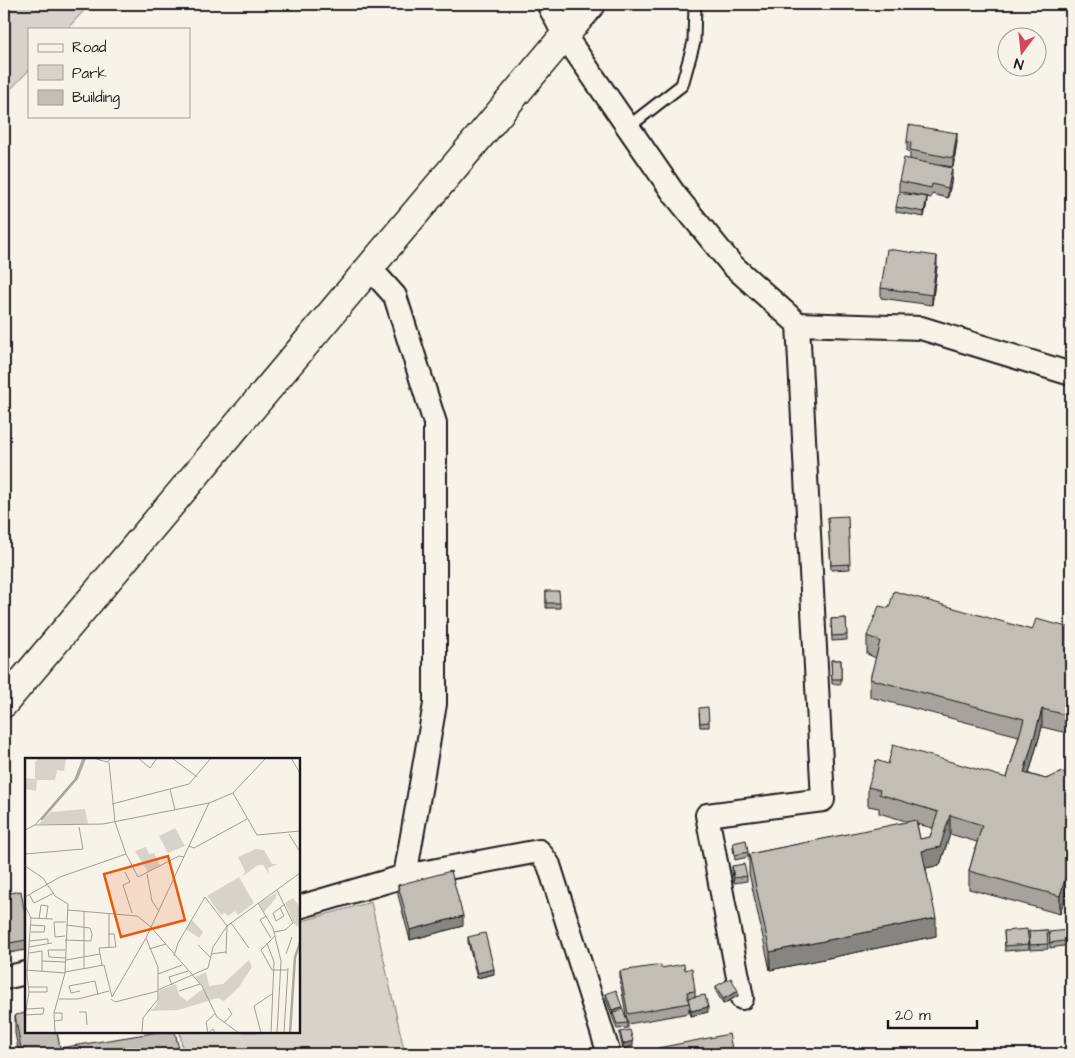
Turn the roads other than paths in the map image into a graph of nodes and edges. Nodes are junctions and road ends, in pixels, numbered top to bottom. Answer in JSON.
{"nodes":[{"id":1,"x":548,"y":4,"type":"edge"},
{"id":2,"x":591,"y":4,"type":"edge"},
{"id":3,"x":695,"y":4,"type":"edge"},
{"id":4,"x":565,"y":36,"type":"junction"},
{"id":5,"x":628,"y":127,"type":"junction"},
{"id":6,"x":369,"y":267,"type":"junction"},
{"id":7,"x":798,"y":324,"type":"junction"},
{"id":8,"x":1071,"y":374,"type":"edge"},
{"id":9,"x":4,"y":704,"type":"edge"},
{"id":10,"x":405,"y":876,"type":"junction"},
{"id":11,"x":300,"y":907,"type":"edge"},
{"id":12,"x":25,"y":973,"type":"edge"},
{"id":13,"x":4,"y":978,"type":"edge"},
{"id":14,"x":742,"y":998,"type":"dead end"},
{"id":15,"x":609,"y":1054,"type":"edge"}],
"edges":[{"from":1,"to":4,"type":"street"},
{"from":2,"to":4,"type":"street"},
{"from":3,"to":5,"type":"lane"},
{"from":4,"to":5,"type":"street"},
{"from":4,"to":6,"type":"street"},
{"from":5,"to":7,"type":"street"},
{"from":6,"to":9,"type":"street"},
{"from":6,"to":10,"type":"street"},
{"from":7,"to":8,"type":"street"},
{"from":7,"to":14,"type":"street"},
{"from":10,"to":11,"type":"street"},
{"from":10,"to":15,"type":"street"},
{"from":12,"to":13,"type":"street"}]}
